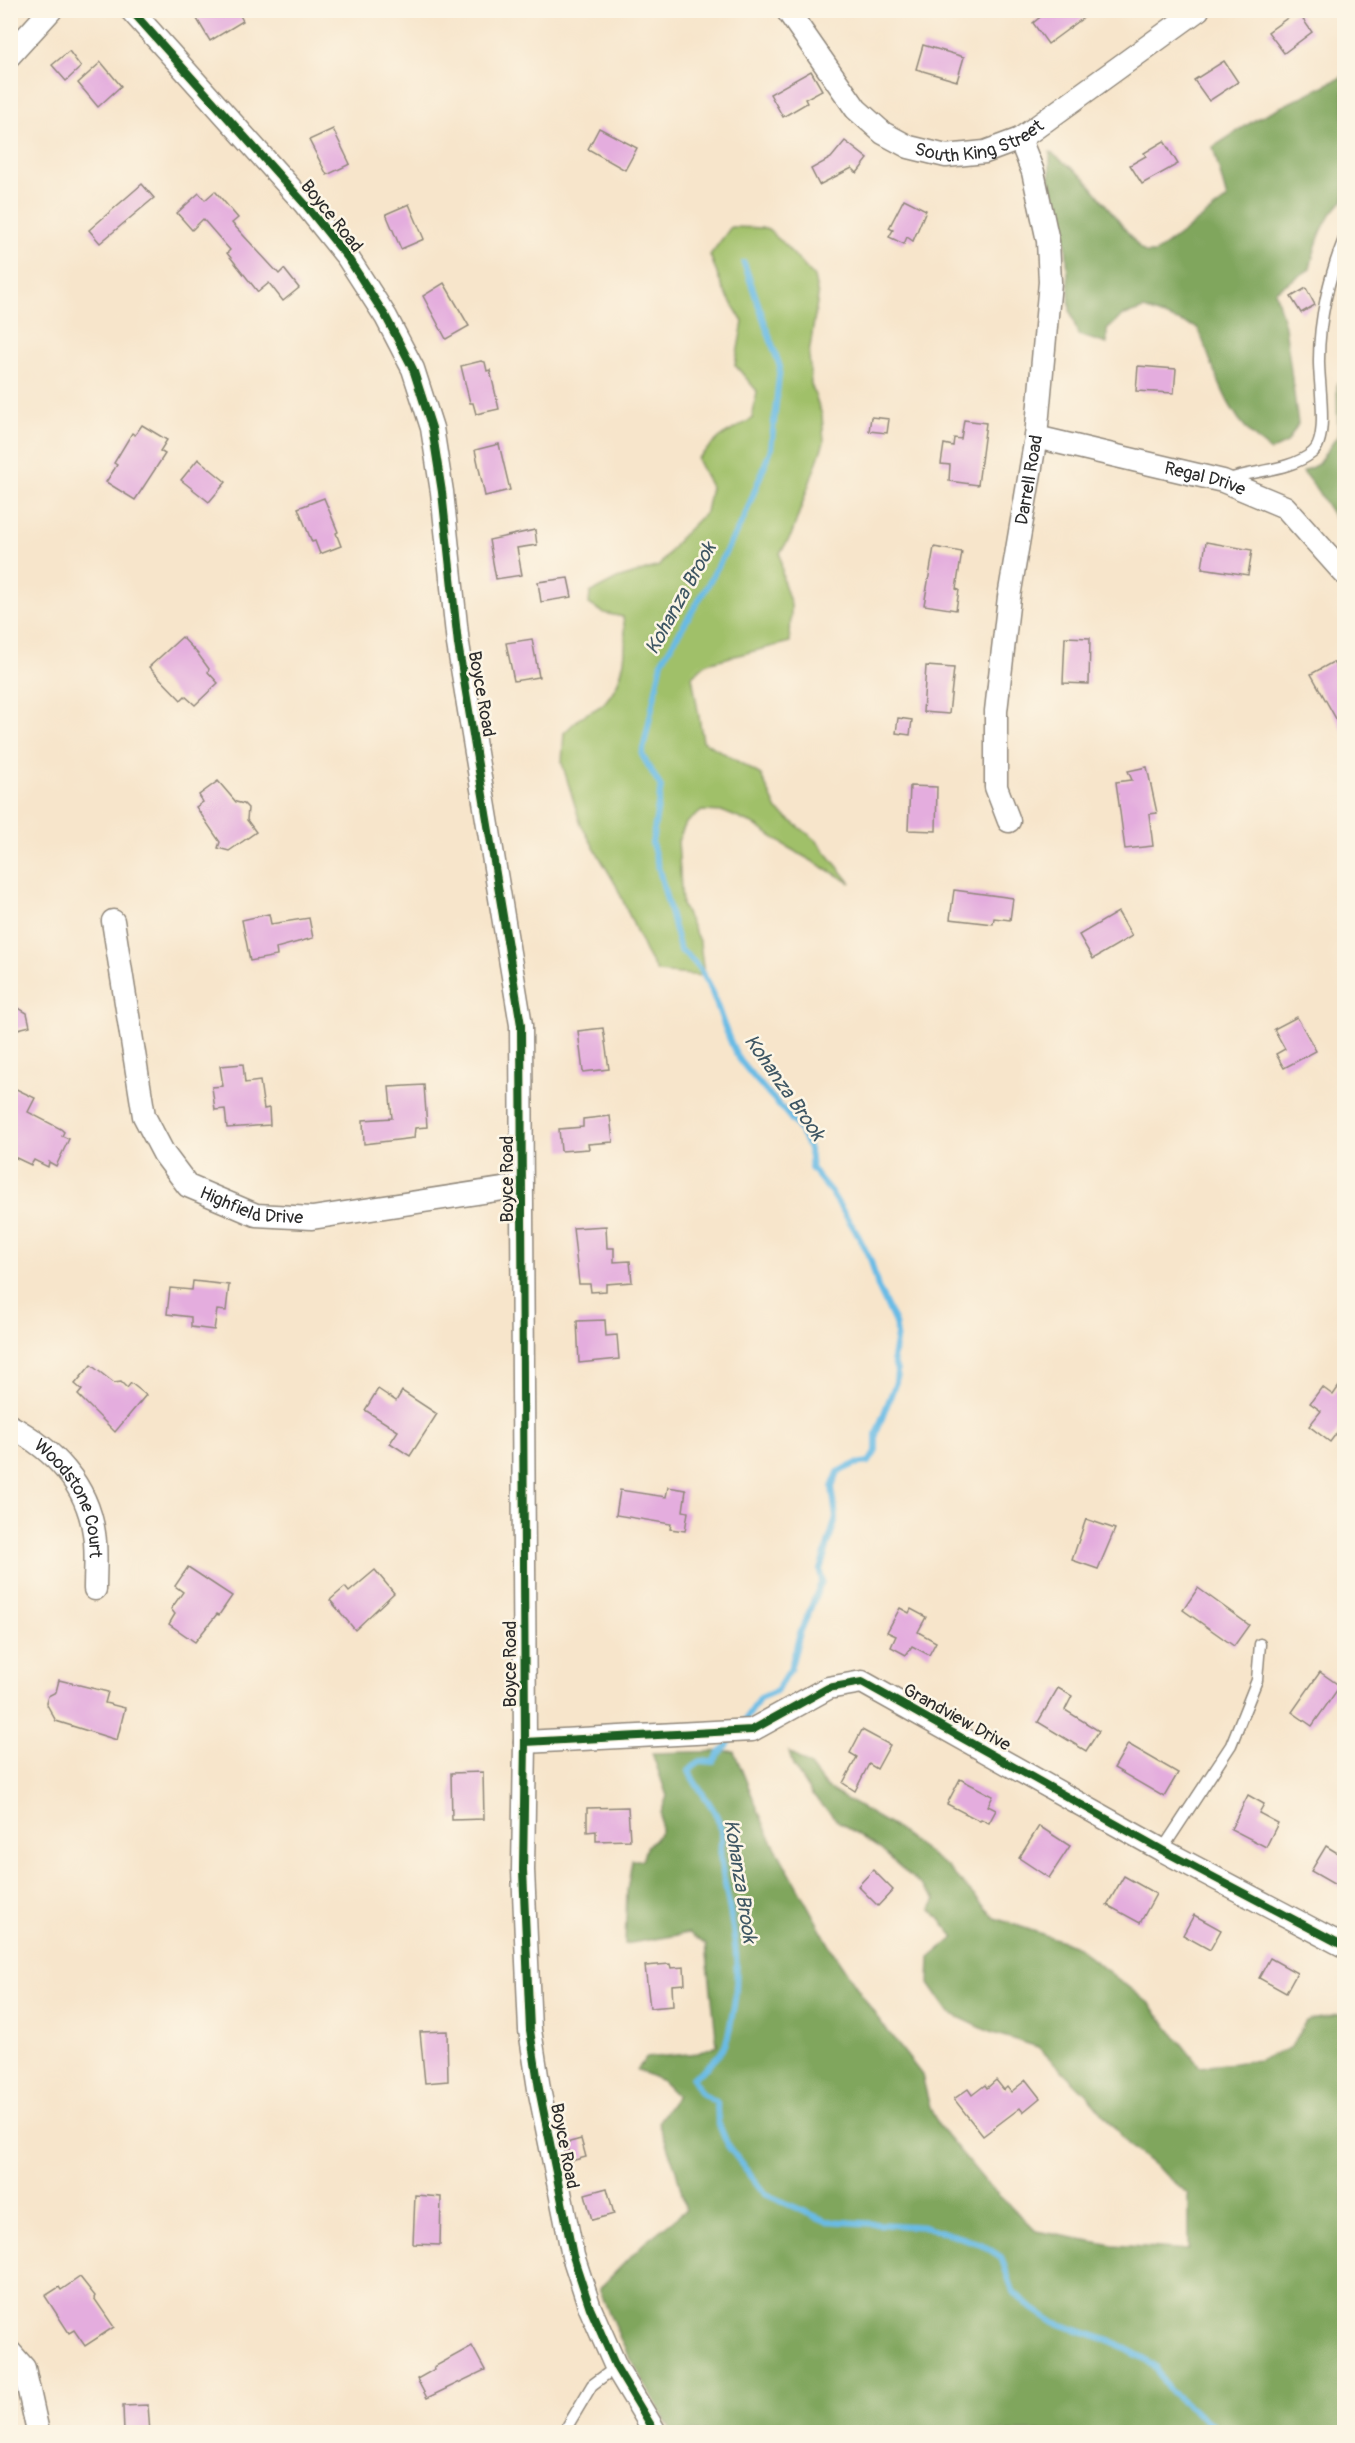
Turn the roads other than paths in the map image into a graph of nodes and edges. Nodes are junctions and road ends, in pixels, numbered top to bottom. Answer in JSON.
{"nodes":[{"id":1,"x":51,"y":10,"type":"edge"},
{"id":2,"x":131,"y":10,"type":"edge"},
{"id":3,"x":787,"y":10,"type":"edge"},
{"id":4,"x":1198,"y":10,"type":"edge"},
{"id":5,"x":10,"y":55,"type":"edge"},
{"id":6,"x":1020,"y":139,"type":"junction"},
{"id":7,"x":1344,"y":239,"type":"edge"},
{"id":8,"x":1036,"y":437,"type":"junction"},
{"id":9,"x":1222,"y":481,"type":"junction"},
{"id":10,"x":1344,"y":573,"type":"edge"},
{"id":11,"x":1009,"y":821,"type":"dead end"},
{"id":12,"x":113,"y":921,"type":"dead end"},
{"id":13,"x":522,"y":1186,"type":"junction"},
{"id":14,"x":10,"y":1426,"type":"edge"},
{"id":15,"x":95,"y":1589,"type":"dead end"},
{"id":16,"x":1260,"y":1644,"type":"dead end"},
{"id":17,"x":525,"y":1742,"type":"junction"},
{"id":18,"x":1162,"y":1850,"type":"junction"},
{"id":19,"x":1344,"y":1946,"type":"edge"},
{"id":20,"x":10,"y":2352,"type":"edge"},
{"id":21,"x":616,"y":2367,"type":"junction"},
{"id":22,"x":38,"y":2433,"type":"edge"},
{"id":23,"x":564,"y":2433,"type":"edge"},
{"id":24,"x":655,"y":2433,"type":"edge"}],
"edges":[{"from":1,"to":5,"type":"street"},
{"from":2,"to":13,"type":"street","name":"Boyce Road"},
{"from":3,"to":6,"type":"street","name":"South King Street"},
{"from":4,"to":6,"type":"street","name":"South King Street"},
{"from":6,"to":8,"type":"street","name":"Darrell Road"},
{"from":7,"to":9,"type":"lane"},
{"from":8,"to":9,"type":"street","name":"Regal Drive"},
{"from":8,"to":11,"type":"street","name":"Darrell Road"},
{"from":9,"to":10,"type":"street","name":"Regal Drive"},
{"from":12,"to":13,"type":"street","name":"Highfield Drive"},
{"from":13,"to":17,"type":"street","name":"Boyce Road"},
{"from":14,"to":15,"type":"street","name":"Woodstone Court"},
{"from":16,"to":18,"type":"lane"},
{"from":17,"to":18,"type":"street","name":"Grandview Drive"},
{"from":17,"to":21,"type":"street","name":"Boyce Road"},
{"from":18,"to":19,"type":"street","name":"Grandview Drive"},
{"from":20,"to":22,"type":"street"},
{"from":21,"to":23,"type":"lane"},
{"from":21,"to":24,"type":"street","name":"Boyce Road"}]}
